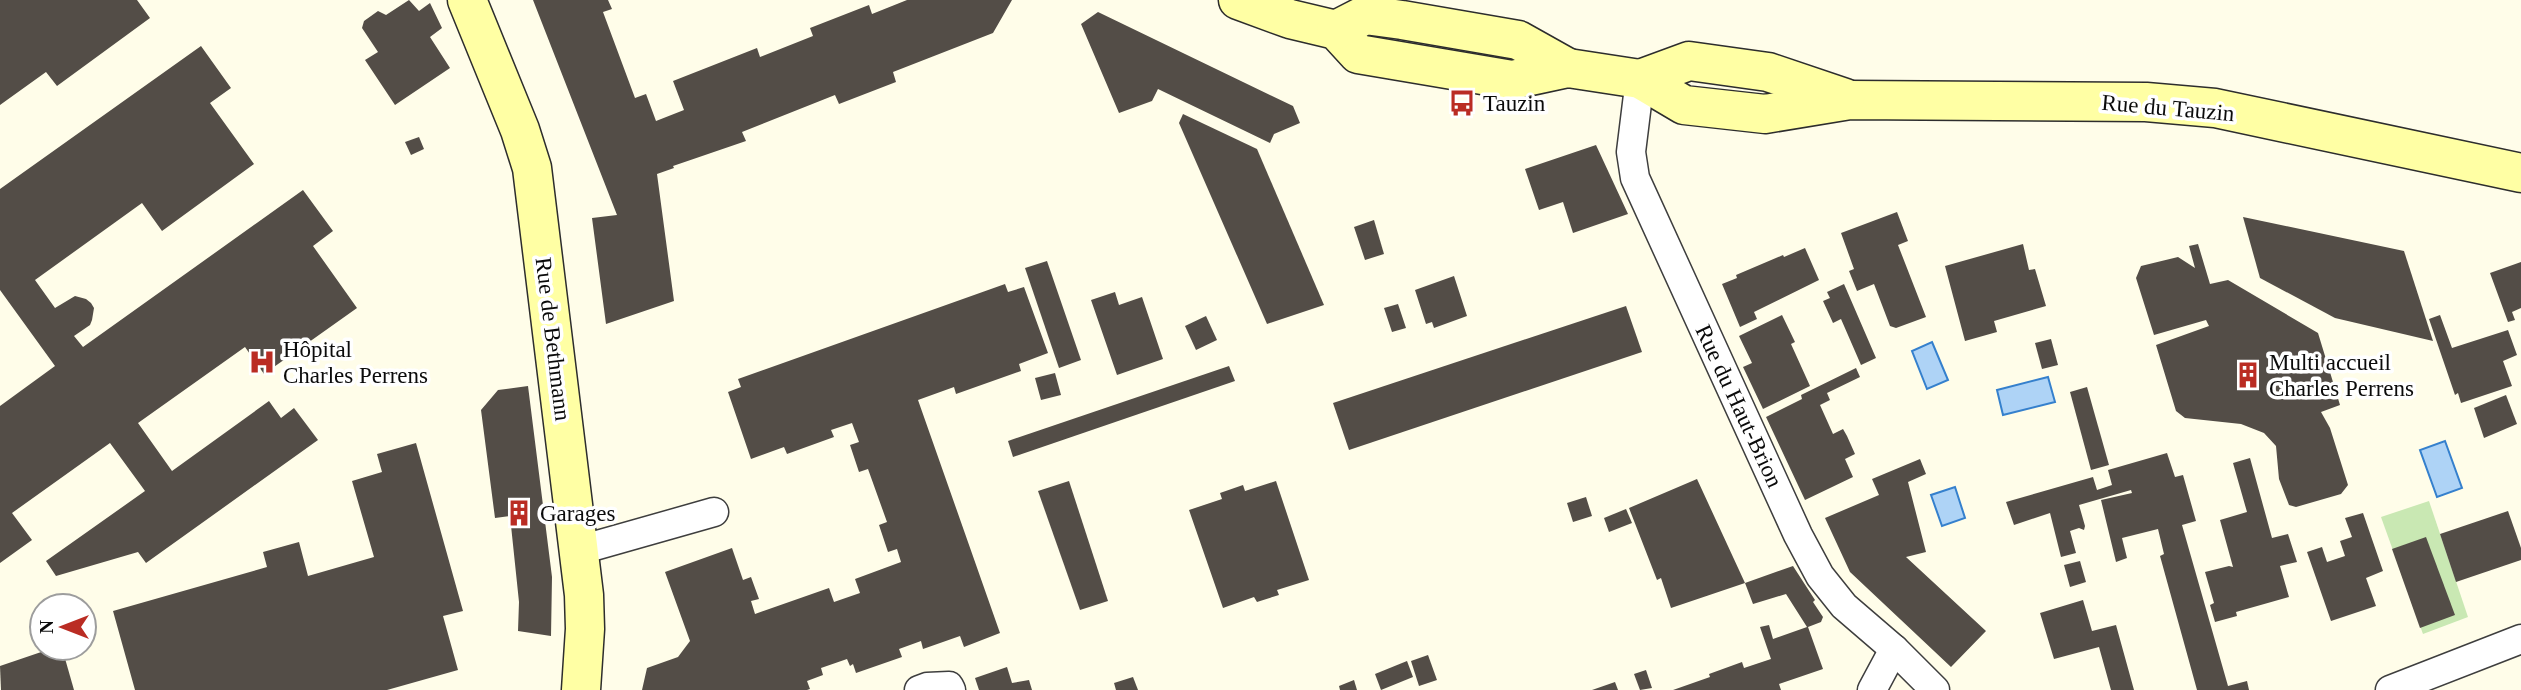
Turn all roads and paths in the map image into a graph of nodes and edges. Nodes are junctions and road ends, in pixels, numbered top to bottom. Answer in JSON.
{"nodes":[{"id":1,"x":467,"y":0,"type":"edge"},
{"id":2,"x":1238,"y":0,"type":"edge"},
{"id":3,"x":1640,"y":79,"type":"junction"},
{"id":4,"x":2521,"y":173,"type":"edge"},
{"id":5,"x":714,"y":512,"type":"dead end"},
{"id":6,"x":580,"y":550,"type":"junction"},
{"id":7,"x":2521,"y":639,"type":"edge"},
{"id":8,"x":1894,"y":649,"type":"junction"},
{"id":9,"x":950,"y":688,"type":"edge"},
{"id":10,"x":581,"y":690,"type":"edge"},
{"id":11,"x":919,"y":690,"type":"edge"},
{"id":12,"x":1872,"y":690,"type":"edge"},
{"id":13,"x":1935,"y":690,"type":"edge"},
{"id":14,"x":2390,"y":690,"type":"edge"}],
"edges":[{"from":1,"to":6,"type":"street","name":"Rue de Bethmann"},
{"from":2,"to":3,"type":"street","name":"Rue du Tauzin"},
{"from":3,"to":4,"type":"street","name":"Rue du Tauzin"},
{"from":3,"to":8,"type":"street","name":"Rue du Haut-Brion"},
{"from":5,"to":6,"type":"street"},
{"from":6,"to":10,"type":"street","name":"Rue de Bethmann"},
{"from":7,"to":14,"type":"street"},
{"from":8,"to":12,"type":"street"},
{"from":8,"to":13,"type":"street","name":"Rue du Haut-Brion"},
{"from":9,"to":11,"type":"street"}]}
